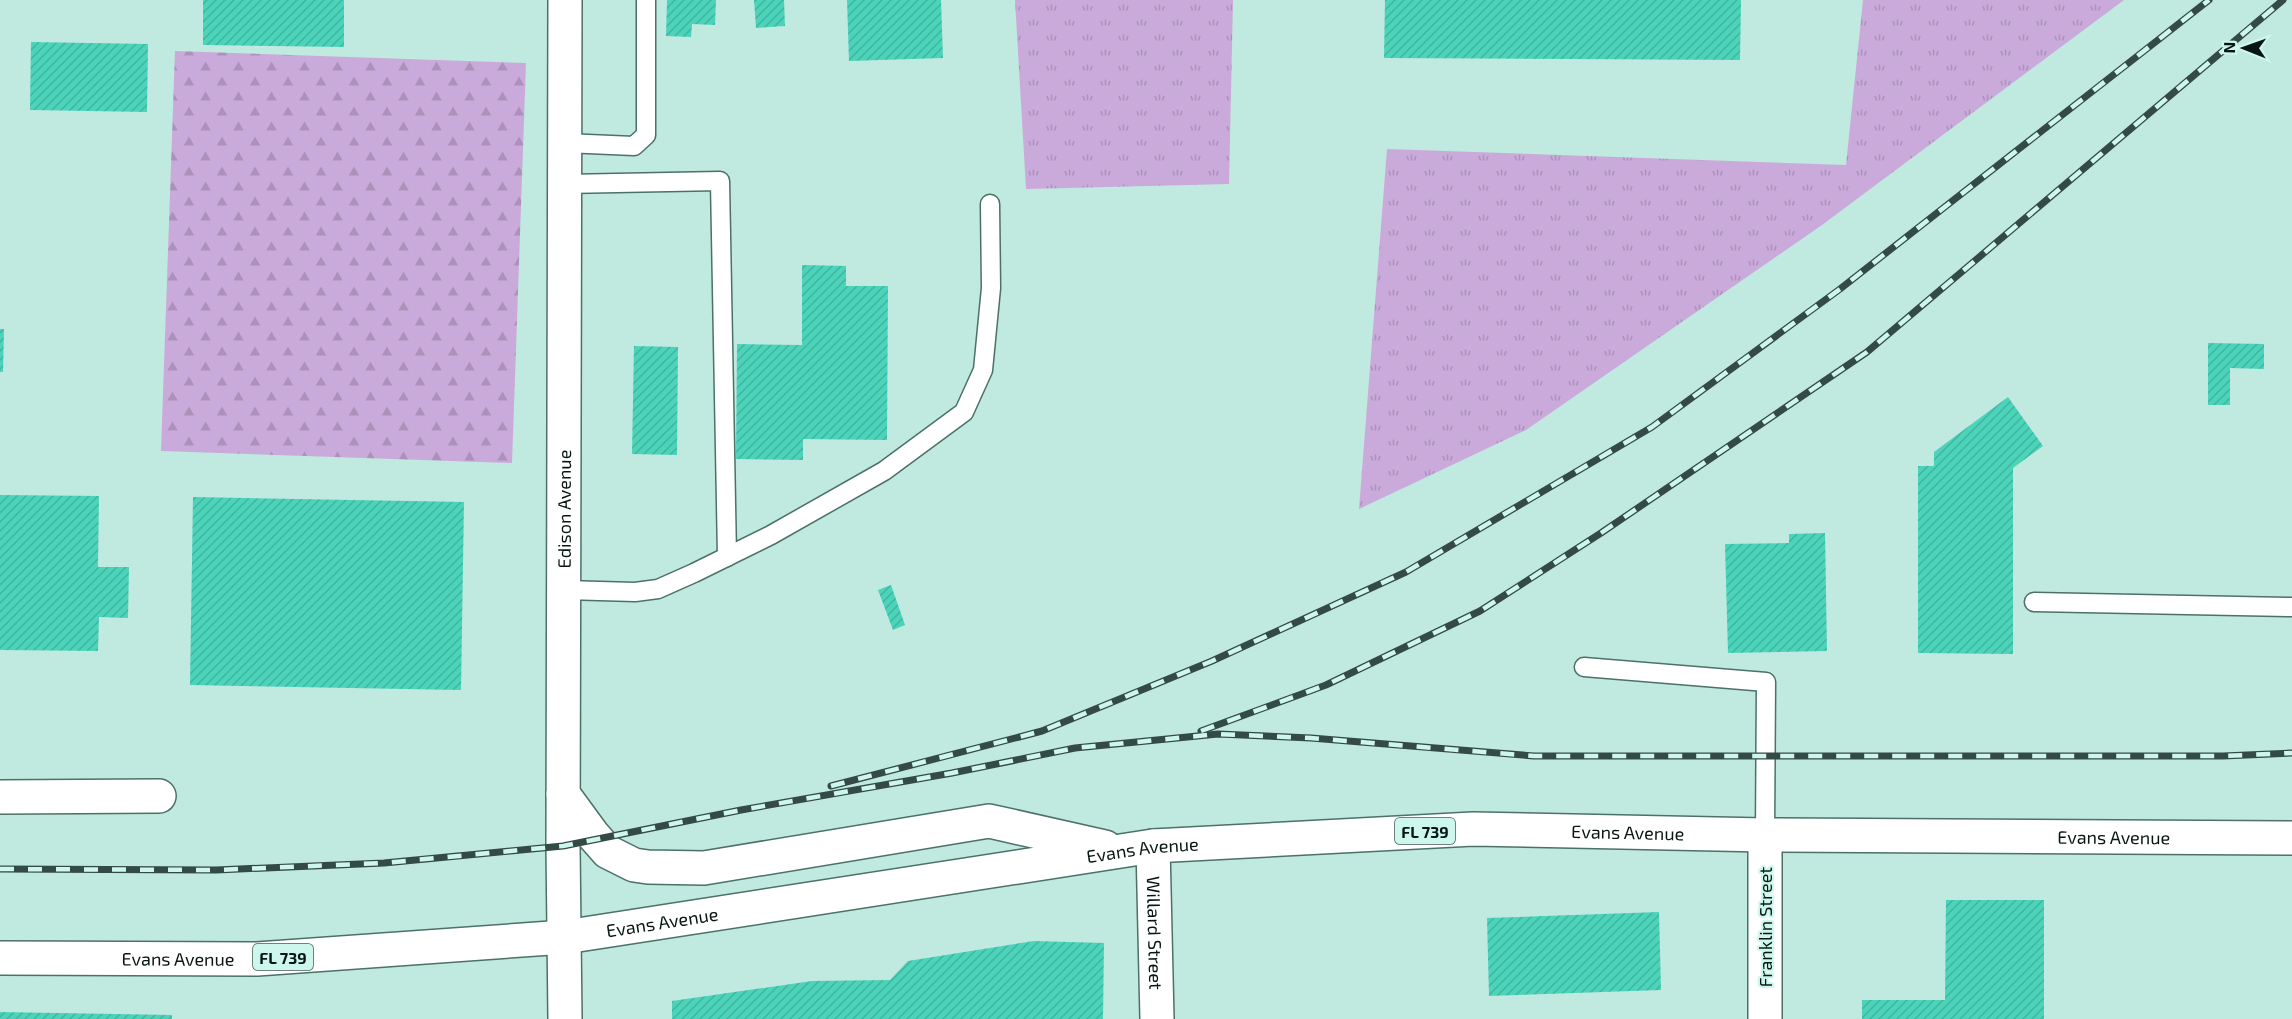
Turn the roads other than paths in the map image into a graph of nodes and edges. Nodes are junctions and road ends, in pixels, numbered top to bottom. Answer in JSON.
{"nodes":[{"id":1,"x":565,"y":0,"type":"edge"},
{"id":2,"x":646,"y":0,"type":"edge"},
{"id":3,"x":565,"y":143,"type":"junction"},
{"id":4,"x":565,"y":184,"type":"junction"},
{"id":5,"x":990,"y":204,"type":"dead end"},
{"id":6,"x":728,"y":556,"type":"junction"},
{"id":7,"x":564,"y":590,"type":"junction"},
{"id":8,"x":2034,"y":602,"type":"dead end"},
{"id":9,"x":2292,"y":607,"type":"edge"},
{"id":10,"x":1584,"y":667,"type":"dead end"},
{"id":11,"x":563,"y":794,"type":"junction"},
{"id":12,"x":159,"y":796,"type":"dead end"},
{"id":13,"x":0,"y":797,"type":"edge"},
{"id":14,"x":1766,"y":835,"type":"junction"},
{"id":15,"x":2292,"y":838,"type":"edge"},
{"id":16,"x":1153,"y":846,"type":"junction"},
{"id":17,"x":1122,"y":851,"type":"junction"},
{"id":18,"x":565,"y":937,"type":"junction"},
{"id":19,"x":0,"y":958,"type":"edge"},
{"id":20,"x":565,"y":1019,"type":"edge"},
{"id":21,"x":1157,"y":1019,"type":"edge"},
{"id":22,"x":1765,"y":1019,"type":"edge"}],
"edges":[{"from":1,"to":3,"type":"main road","name":"Edison Avenue"},
{"from":2,"to":3,"type":"lane"},
{"from":3,"to":4,"type":"main road","name":"Edison Avenue"},
{"from":4,"to":6,"type":"lane"},
{"from":4,"to":7,"type":"main road","name":"Edison Avenue"},
{"from":5,"to":6,"type":"lane"},
{"from":6,"to":7,"type":"lane"},
{"from":7,"to":11,"type":"main road","name":"Edison Avenue"},
{"from":8,"to":9,"type":"lane"},
{"from":10,"to":14,"type":"lane"},
{"from":11,"to":17,"type":"main road"},
{"from":11,"to":18,"type":"main road","name":"Edison Avenue"},
{"from":12,"to":13,"type":"main road"},
{"from":14,"to":15,"type":"main road","name":"Evans Avenue","number":"FL 739"},
{"from":14,"to":16,"type":"main road","name":"Evans Avenue","number":"FL 739"},
{"from":14,"to":22,"type":"main road","name":"Franklin Street"},
{"from":16,"to":17,"type":"main road","name":"Evans Avenue","number":"FL 739"},
{"from":16,"to":21,"type":"main road","name":"Willard Street"},
{"from":17,"to":18,"type":"main road","name":"Evans Avenue","number":"FL 739"},
{"from":18,"to":19,"type":"main road","name":"Evans Avenue","number":"FL 739"},
{"from":18,"to":20,"type":"main road","name":"Edison Avenue"}]}
